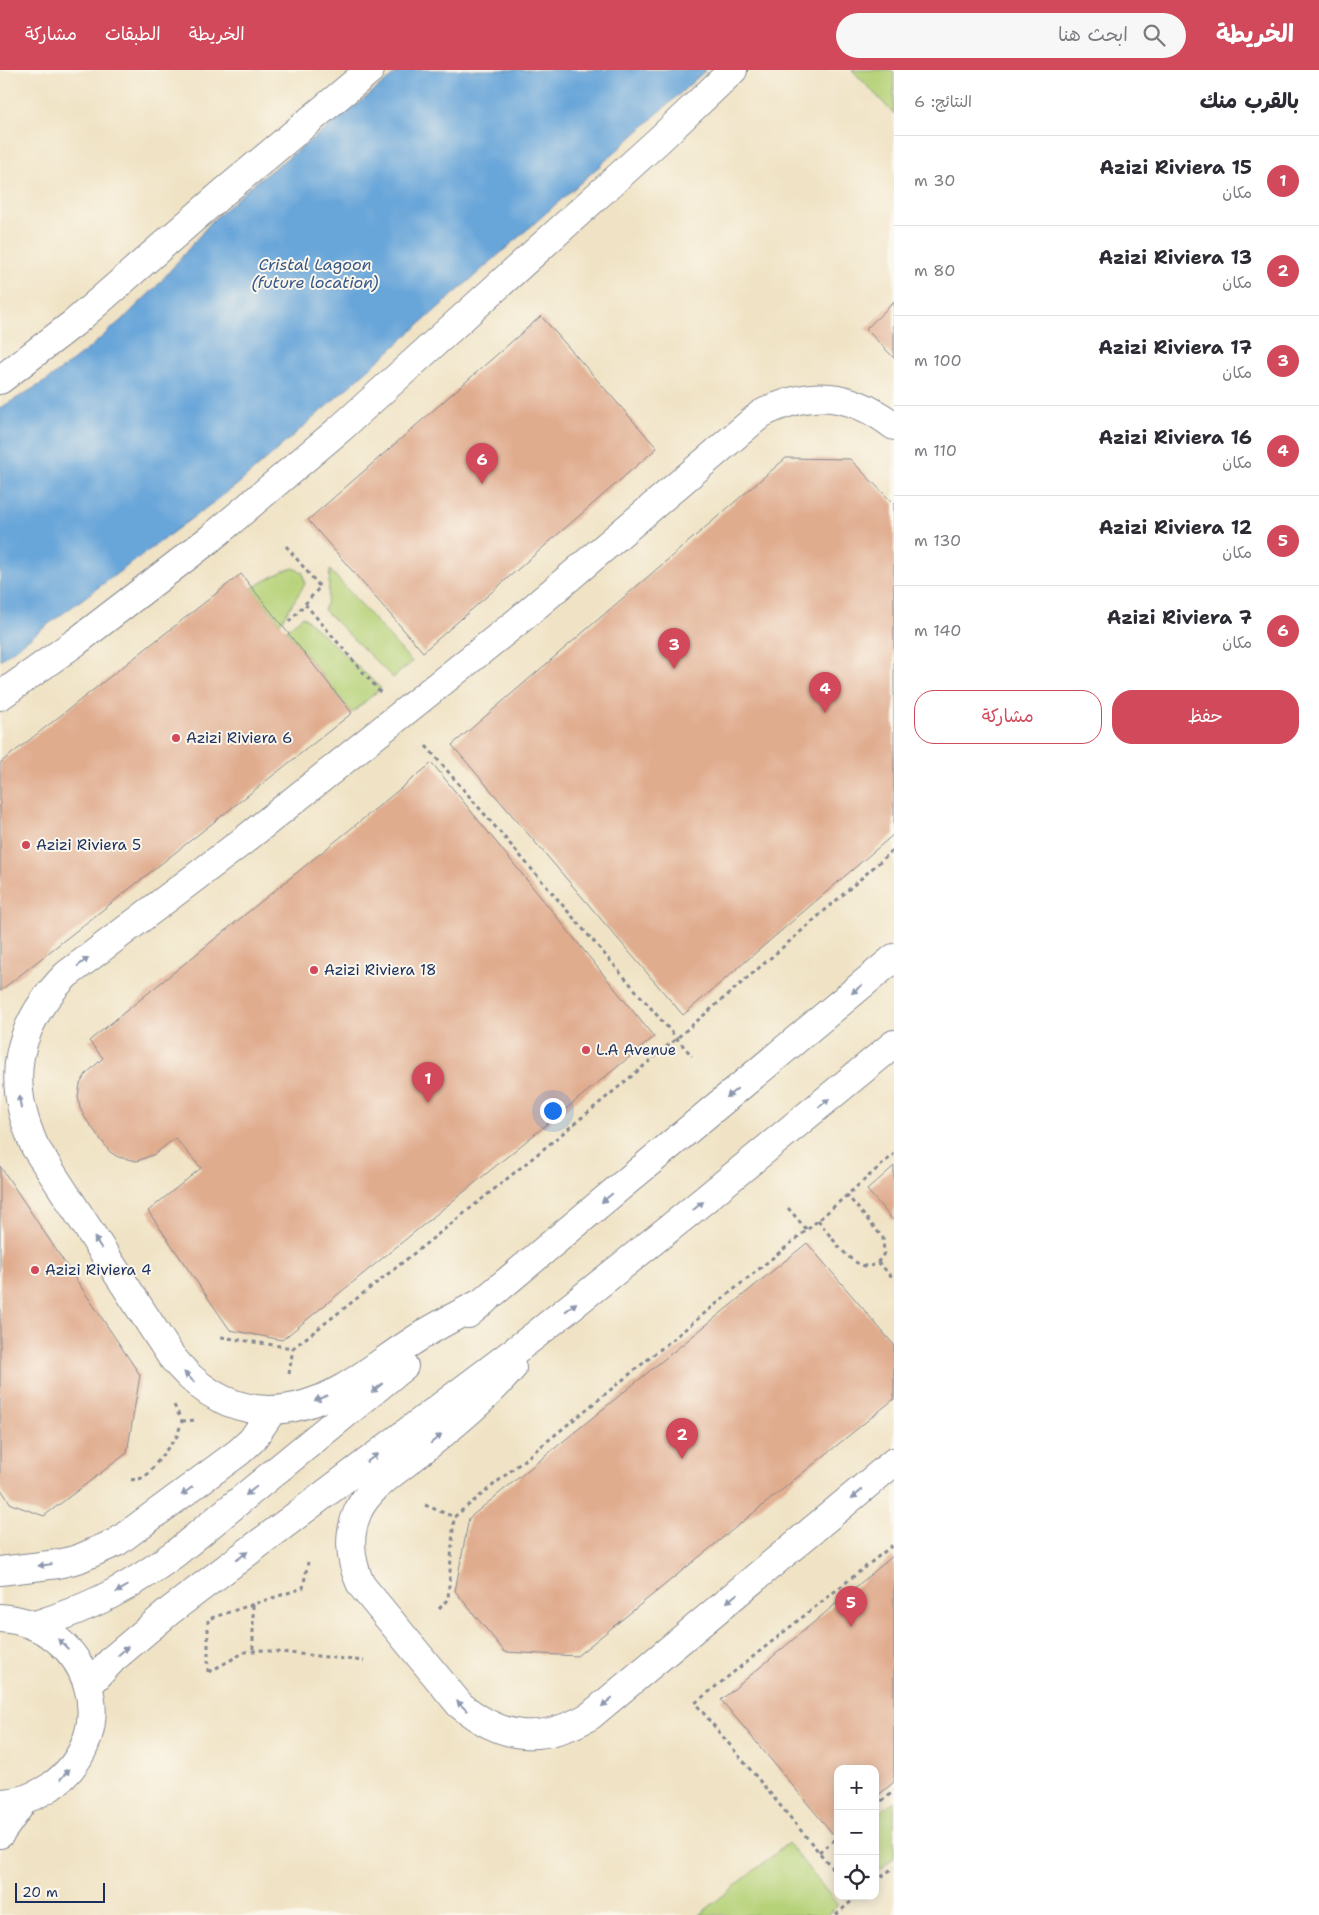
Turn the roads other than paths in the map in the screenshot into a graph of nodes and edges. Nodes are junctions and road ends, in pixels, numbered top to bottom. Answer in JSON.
{"nodes":[{"id":1,"x":370,"y":70,"type":"edge"},
{"id":2,"x":732,"y":70,"type":"edge"},
{"id":3,"x":0,"y":380,"type":"edge"},
{"id":4,"x":894,"y":426,"type":"edge"},
{"id":5,"x":0,"y":696,"type":"edge"},
{"id":6,"x":894,"y":958,"type":"edge"},
{"id":7,"x":894,"y":1044,"type":"edge"},
{"id":8,"x":483,"y":1302,"type":"junction"},
{"id":9,"x":533,"y":1337,"type":"junction"},
{"id":10,"x":272,"y":1411,"type":"junction"},
{"id":11,"x":894,"y":1462,"type":"edge"},
{"id":12,"x":0,"y":1571,"type":"edge"},
{"id":13,"x":0,"y":1618,"type":"edge"},
{"id":14,"x":35,"y":1625,"type":"junction"},
{"id":15,"x":88,"y":1686,"type":"junction"},
{"id":16,"x":12,"y":1801,"type":"edge"},
{"id":17,"x":0,"y":1834,"type":"edge"}],
"edges":[{"from":1,"to":3,"type":"street"},
{"from":2,"to":5,"type":"street"},
{"from":10,"to":4,"type":"street","one_way":true},
{"from":6,"to":8,"type":"street","one_way":true},
{"from":9,"to":7,"type":"street","one_way":true},
{"from":8,"to":10,"type":"street","one_way":true},
{"from":8,"to":14,"type":"street","one_way":true},
{"from":11,"to":9,"type":"street","one_way":true},
{"from":15,"to":9,"type":"street","one_way":true},
{"from":10,"to":12,"type":"street","one_way":true},
{"from":13,"to":14,"type":"street"},
{"from":15,"to":14,"type":"street","one_way":true},
{"from":16,"to":15,"type":"street","one_way":true},
{"from":16,"to":17,"type":"street"}]}
